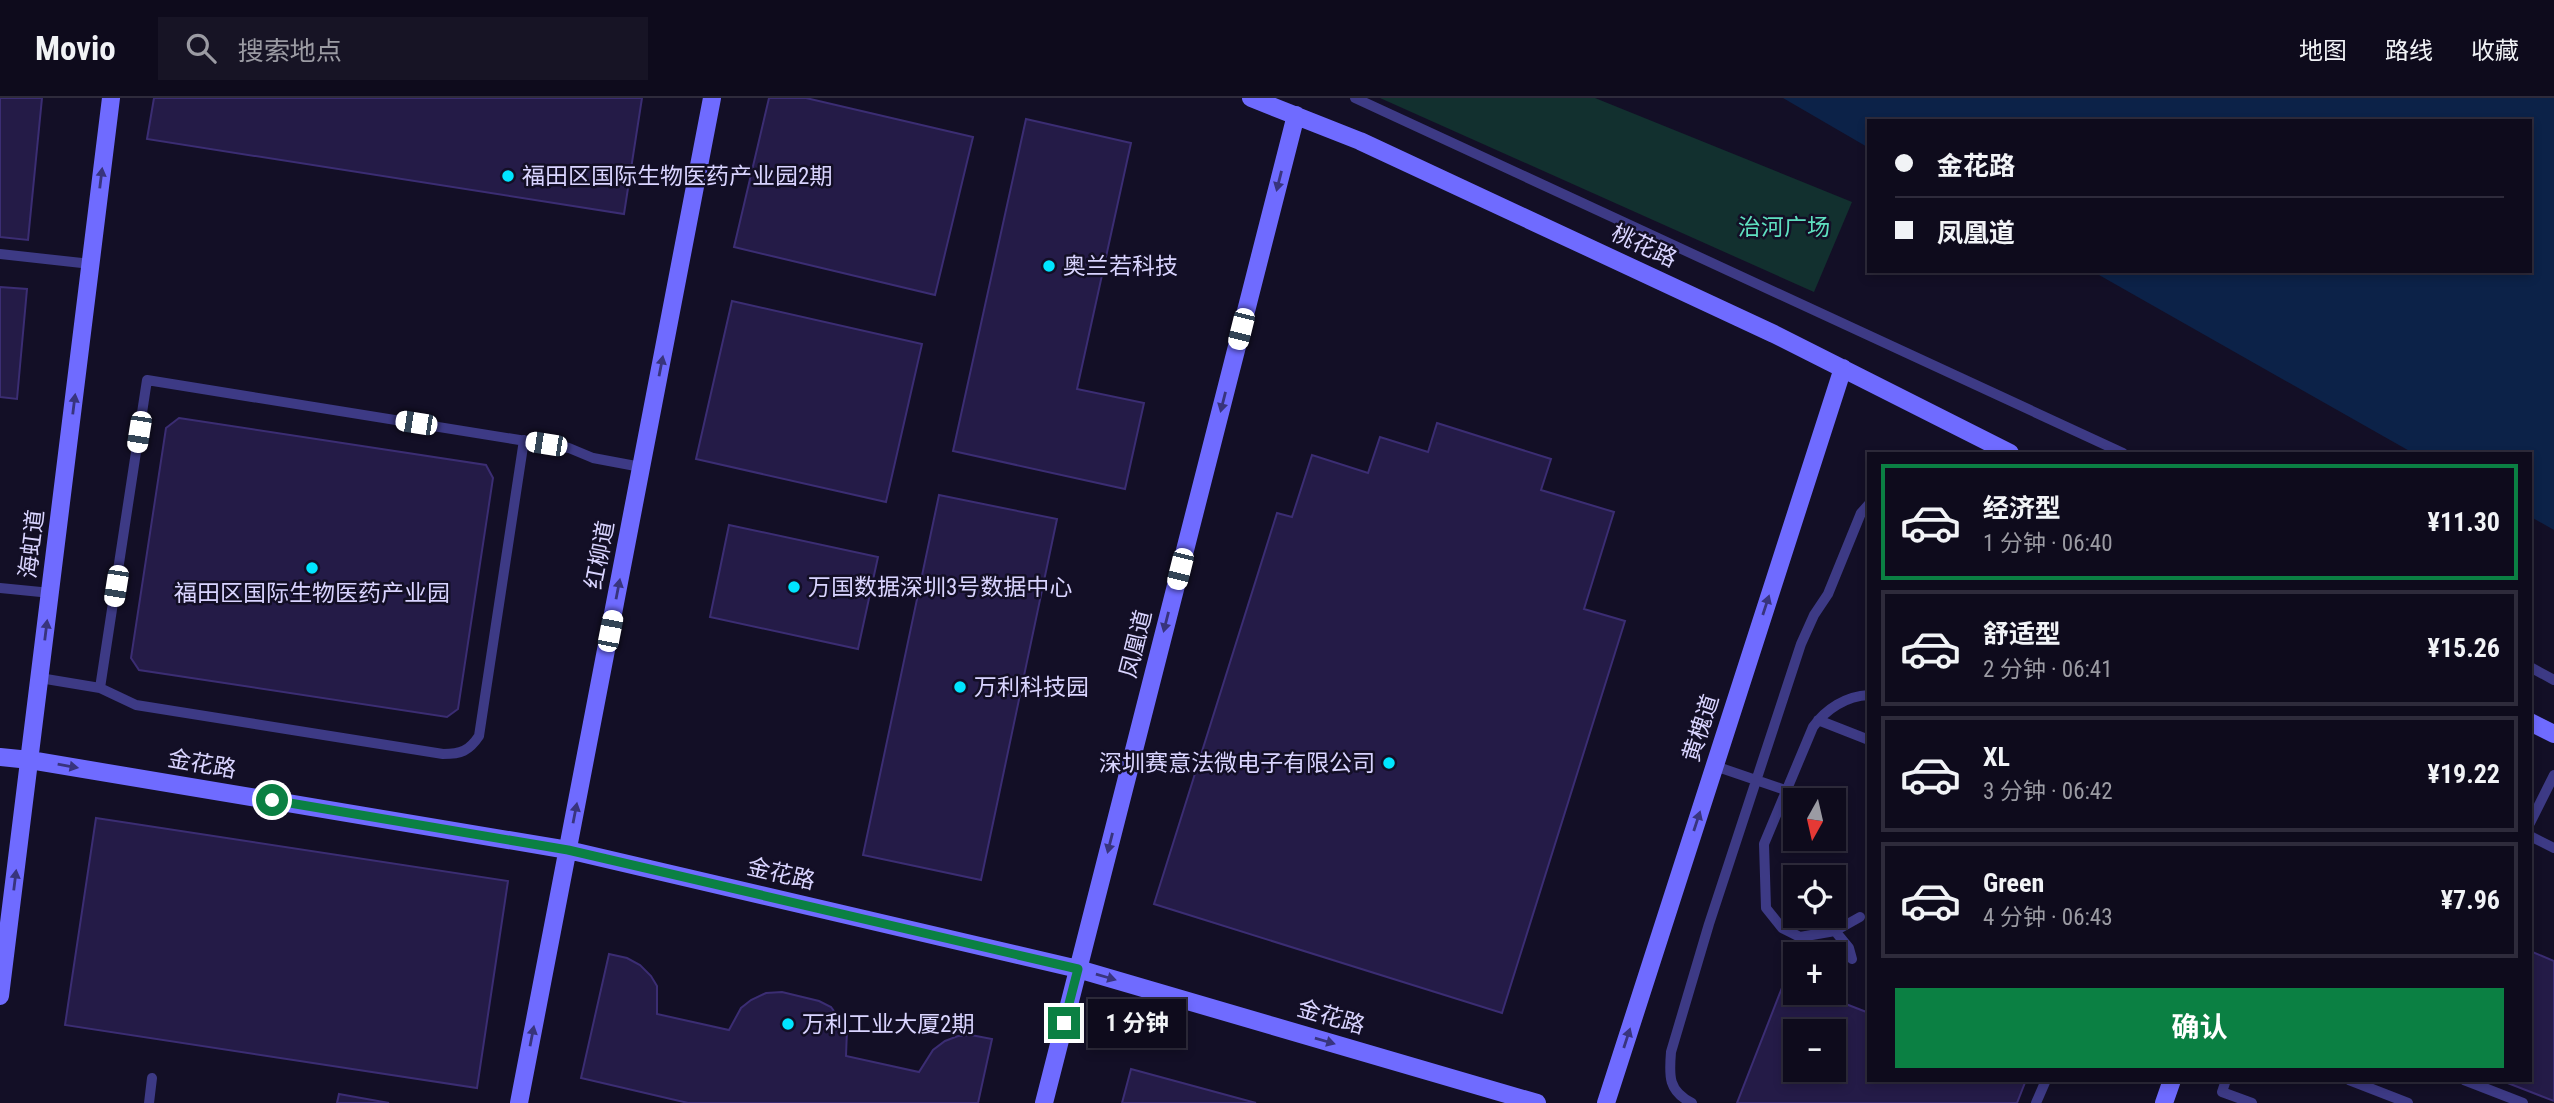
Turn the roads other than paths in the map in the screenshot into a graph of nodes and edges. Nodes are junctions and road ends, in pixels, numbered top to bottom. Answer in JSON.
{"nodes":[{"id":1,"x":111,"y":98,"type":"edge"},
{"id":2,"x":712,"y":98,"type":"edge"},
{"id":3,"x":1251,"y":98,"type":"edge"},
{"id":4,"x":1355,"y":98,"type":"edge"},
{"id":5,"x":1296,"y":115,"type":"junction"},
{"id":6,"x":0,"y":254,"type":"edge"},
{"id":7,"x":91,"y":264,"type":"junction"},
{"id":8,"x":1843,"y":368,"type":"junction"},
{"id":9,"x":524,"y":440,"type":"junction"},
{"id":10,"x":2008,"y":452,"type":"edge"},
{"id":11,"x":2121,"y":452,"type":"edge"},
{"id":12,"x":641,"y":467,"type":"junction"},
{"id":13,"x":1867,"y":507,"type":"edge"},
{"id":14,"x":0,"y":588,"type":"edge"},
{"id":15,"x":51,"y":593,"type":"junction"},
{"id":16,"x":2532,"y":668,"type":"edge"},
{"id":17,"x":40,"y":678,"type":"junction"},
{"id":18,"x":2554,"y":680,"type":"edge"},
{"id":19,"x":100,"y":688,"type":"junction"},
{"id":20,"x":1867,"y":695,"type":"edge"},
{"id":21,"x":1818,"y":720,"type":"junction"},
{"id":22,"x":2532,"y":723,"type":"edge"},
{"id":23,"x":2554,"y":734,"type":"edge"},
{"id":24,"x":1867,"y":739,"type":"edge"},
{"id":25,"x":0,"y":757,"type":"edge"},
{"id":26,"x":30,"y":760,"type":"junction"},
{"id":27,"x":1715,"y":766,"type":"junction"},
{"id":28,"x":2554,"y":775,"type":"edge"},
{"id":29,"x":1756,"y":780,"type":"junction"},
{"id":30,"x":1786,"y":788,"type":"edge"},
{"id":31,"x":1783,"y":789,"type":"edge"},
{"id":32,"x":1783,"y":795,"type":"edge"},
{"id":33,"x":2532,"y":819,"type":"edge"},
{"id":34,"x":2532,"y":837,"type":"edge"},
{"id":35,"x":2554,"y":848,"type":"edge"},
{"id":36,"x":568,"y":850,"type":"junction"},
{"id":37,"x":1860,"y":917,"type":"dead end"},
{"id":38,"x":1835,"y":931,"type":"junction"},
{"id":39,"x":1852,"y":959,"type":"dead end"},
{"id":40,"x":1078,"y":969,"type":"junction"},
{"id":41,"x":0,"y":996,"type":"edge"},
{"id":42,"x":152,"y":1078,"type":"dead end"},
{"id":43,"x":2045,"y":1082,"type":"edge"},
{"id":44,"x":2171,"y":1082,"type":"edge"},
{"id":45,"x":2226,"y":1082,"type":"edge"},
{"id":46,"x":2354,"y":1082,"type":"edge"},
{"id":47,"x":2468,"y":1082,"type":"edge"},
{"id":48,"x":149,"y":1103,"type":"edge"},
{"id":49,"x":519,"y":1103,"type":"edge"},
{"id":50,"x":1044,"y":1103,"type":"edge"},
{"id":51,"x":1537,"y":1103,"type":"edge"},
{"id":52,"x":1606,"y":1103,"type":"edge"},
{"id":53,"x":1692,"y":1103,"type":"edge"},
{"id":54,"x":2036,"y":1103,"type":"edge"},
{"id":55,"x":2164,"y":1103,"type":"edge"},
{"id":56,"x":2252,"y":1103,"type":"edge"},
{"id":57,"x":2408,"y":1103,"type":"edge"},
{"id":58,"x":2523,"y":1103,"type":"edge"}],
"edges":[{"from":7,"to":1,"type":"street","name":"海虹道","one_way":true},
{"from":12,"to":2,"type":"street","name":"红柳道","one_way":true},
{"from":3,"to":5,"type":"street","name":"桃花路"},
{"from":4,"to":11,"type":"lane"},
{"from":5,"to":8,"type":"street","name":"桃花路"},
{"from":5,"to":40,"type":"street","name":"凤凰道","one_way":true},
{"from":6,"to":7,"type":"lane"},
{"from":15,"to":7,"type":"street","name":"海虹道","one_way":true},
{"from":8,"to":10,"type":"street","name":"桃花路"},
{"from":27,"to":8,"type":"street","name":"黄槐道","one_way":true},
{"from":9,"to":12,"type":"lane"},
{"from":9,"to":19,"type":"lane"},
{"from":9,"to":19,"type":"lane"},
{"from":36,"to":12,"type":"street","name":"红柳道","one_way":true},
{"from":13,"to":29,"type":"lane"},
{"from":14,"to":15,"type":"lane"},
{"from":17,"to":15,"type":"street","name":"海虹道","one_way":true},
{"from":16,"to":18,"type":"lane"},
{"from":17,"to":19,"type":"lane"},
{"from":17,"to":26,"type":"street","name":"海虹道"},
{"from":20,"to":21,"type":"lane"},
{"from":21,"to":24,"type":"lane"},
{"from":21,"to":30,"type":"lane"},
{"from":22,"to":23,"type":"street"},
{"from":25,"to":26,"type":"street","name":"金花路"},
{"from":26,"to":36,"type":"street","name":"金花路","one_way":true},
{"from":41,"to":26,"type":"street","name":"海虹道","one_way":true},
{"from":27,"to":29,"type":"lane"},
{"from":52,"to":27,"type":"street","name":"黄槐道","one_way":true},
{"from":28,"to":33,"type":"lane"},
{"from":29,"to":31,"type":"lane"},
{"from":29,"to":53,"type":"lane"},
{"from":32,"to":38,"type":"lane"},
{"from":34,"to":35,"type":"lane"},
{"from":36,"to":40,"type":"street","name":"金花路"},
{"from":49,"to":36,"type":"street","name":"红柳道","one_way":true},
{"from":37,"to":38,"type":"lane"},
{"from":38,"to":39,"type":"lane"},
{"from":40,"to":50,"type":"street","name":"凤凰道"},
{"from":40,"to":51,"type":"street","name":"金花路","one_way":true},
{"from":42,"to":48,"type":"lane"},
{"from":43,"to":54,"type":"lane"},
{"from":44,"to":55,"type":"street"},
{"from":45,"to":56,"type":"lane"},
{"from":46,"to":57,"type":"lane"},
{"from":47,"to":58,"type":"lane"}]}
